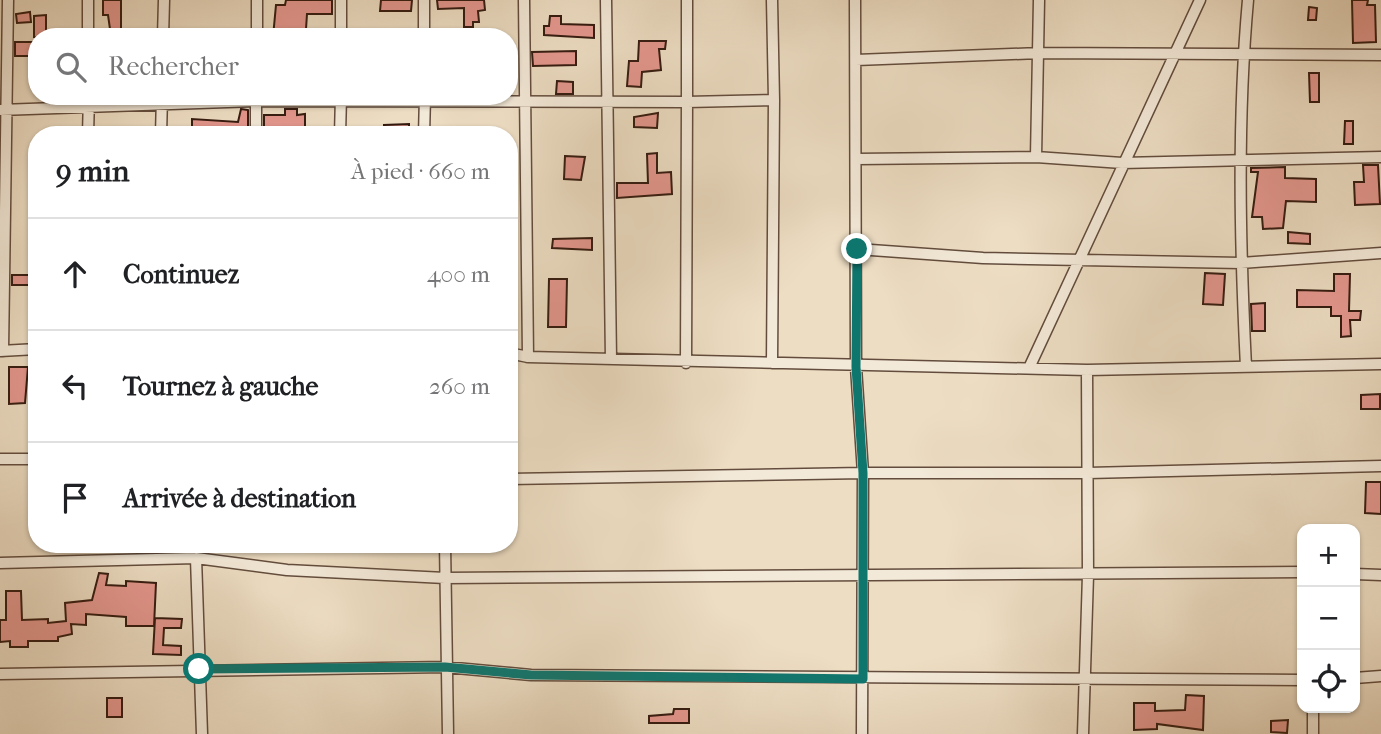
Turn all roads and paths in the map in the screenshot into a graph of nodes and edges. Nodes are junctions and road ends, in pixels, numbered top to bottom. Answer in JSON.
{"nodes":[{"id":1,"x":8,"y":0,"type":"edge"},
{"id":2,"x":88,"y":0,"type":"edge"},
{"id":3,"x":164,"y":0,"type":"edge"},
{"id":4,"x":257,"y":0,"type":"edge"},
{"id":5,"x":341,"y":0,"type":"edge"},
{"id":6,"x":424,"y":0,"type":"edge"},
{"id":7,"x":524,"y":0,"type":"edge"},
{"id":8,"x":606,"y":0,"type":"edge"},
{"id":9,"x":687,"y":0,"type":"edge"},
{"id":10,"x":772,"y":0,"type":"edge"},
{"id":11,"x":855,"y":0,"type":"edge"},
{"id":12,"x":1039,"y":0,"type":"edge"},
{"id":13,"x":1200,"y":0,"type":"edge"},
{"id":14,"x":1248,"y":0,"type":"edge"},
{"id":15,"x":88,"y":28,"type":"edge"},
{"id":16,"x":163,"y":28,"type":"edge"},
{"id":17,"x":257,"y":28,"type":"edge"},
{"id":18,"x":341,"y":28,"type":"edge"},
{"id":19,"x":424,"y":28,"type":"edge"},
{"id":20,"x":1178,"y":53,"type":"junction"},
{"id":21,"x":1039,"y":54,"type":"junction"},
{"id":22,"x":1243,"y":54,"type":"junction"},
{"id":23,"x":1381,"y":55,"type":"edge"},
{"id":24,"x":856,"y":60,"type":"junction"},
{"id":25,"x":775,"y":100,"type":"junction"},
{"id":26,"x":687,"y":102,"type":"junction"},
{"id":27,"x":518,"y":103,"type":"edge"},
{"id":28,"x":524,"y":103,"type":"junction"},
{"id":29,"x":606,"y":104,"type":"junction"},
{"id":30,"x":51,"y":105,"type":"edge"},
{"id":31,"x":89,"y":105,"type":"edge"},
{"id":32,"x":162,"y":105,"type":"edge"},
{"id":33,"x":256,"y":105,"type":"edge"},
{"id":34,"x":341,"y":105,"type":"edge"},
{"id":35,"x":425,"y":105,"type":"edge"},
{"id":36,"x":4,"y":110,"type":"edge"},
{"id":37,"x":88,"y":126,"type":"edge"},
{"id":38,"x":161,"y":126,"type":"edge"},
{"id":39,"x":256,"y":126,"type":"edge"},
{"id":40,"x":340,"y":126,"type":"edge"},
{"id":41,"x":424,"y":126,"type":"edge"},
{"id":42,"x":1036,"y":157,"type":"junction"},
{"id":43,"x":1381,"y":157,"type":"edge"},
{"id":44,"x":857,"y":159,"type":"junction"},
{"id":45,"x":1242,"y":162,"type":"junction"},
{"id":46,"x":1122,"y":163,"type":"junction"},
{"id":47,"x":857,"y":249,"type":"junction"},
{"id":48,"x":1381,"y":253,"type":"edge"},
{"id":49,"x":1077,"y":260,"type":"junction"},
{"id":50,"x":1241,"y":262,"type":"junction"},
{"id":51,"x":28,"y":350,"type":"edge"},
{"id":52,"x":2,"y":351,"type":"edge"},
{"id":53,"x":518,"y":355,"type":"edge"},
{"id":54,"x":528,"y":357,"type":"junction"},
{"id":55,"x":611,"y":359,"type":"junction"},
{"id":56,"x":686,"y":363,"type":"junction"},
{"id":57,"x":772,"y":363,"type":"junction"},
{"id":58,"x":1381,"y":363,"type":"edge"},
{"id":59,"x":856,"y":367,"type":"junction"},
{"id":60,"x":1246,"y":367,"type":"junction"},
{"id":61,"x":1029,"y":368,"type":"junction"},
{"id":62,"x":1087,"y":370,"type":"junction"},
{"id":63,"x":0,"y":459,"type":"edge"},
{"id":64,"x":28,"y":459,"type":"edge"},
{"id":65,"x":1381,"y":466,"type":"edge"},
{"id":66,"x":863,"y":473,"type":"junction"},
{"id":67,"x":1088,"y":473,"type":"junction"},
{"id":68,"x":518,"y":480,"type":"edge"},
{"id":69,"x":157,"y":553,"type":"edge"},
{"id":70,"x":445,"y":553,"type":"edge"},
{"id":71,"x":157,"y":558,"type":"junction"},
{"id":72,"x":196,"y":558,"type":"junction"},
{"id":73,"x":0,"y":563,"type":"edge"},
{"id":74,"x":1297,"y":572,"type":"edge"},
{"id":75,"x":862,"y":573,"type":"junction"},
{"id":76,"x":1360,"y":574,"type":"edge"},
{"id":77,"x":1088,"y":575,"type":"junction"},
{"id":78,"x":1381,"y":576,"type":"edge"},
{"id":79,"x":445,"y":578,"type":"junction"},
{"id":80,"x":445,"y":667,"type":"junction"},
{"id":81,"x":199,"y":669,"type":"junction"},
{"id":82,"x":0,"y":674,"type":"edge"},
{"id":83,"x":1381,"y":676,"type":"edge"},
{"id":84,"x":1083,"y":678,"type":"junction"},
{"id":85,"x":1360,"y":678,"type":"edge"},
{"id":86,"x":863,"y":679,"type":"junction"},
{"id":87,"x":1297,"y":680,"type":"edge"},
{"id":88,"x":1313,"y":713,"type":"edge"},
{"id":89,"x":202,"y":734,"type":"edge"},
{"id":90,"x":448,"y":734,"type":"edge"},
{"id":91,"x":862,"y":734,"type":"edge"},
{"id":92,"x":1083,"y":734,"type":"edge"},
{"id":93,"x":1313,"y":734,"type":"edge"}],
"edges":[{"from":1,"to":36,"type":"street"},
{"from":2,"to":15,"type":"street"},
{"from":3,"to":16,"type":"street"},
{"from":4,"to":17,"type":"street"},
{"from":5,"to":18,"type":"street"},
{"from":6,"to":19,"type":"street"},
{"from":7,"to":28,"type":"street"},
{"from":8,"to":29,"type":"street"},
{"from":9,"to":26,"type":"street"},
{"from":10,"to":25,"type":"street"},
{"from":11,"to":24,"type":"street"},
{"from":12,"to":21,"type":"street"},
{"from":13,"to":20,"type":"street"},
{"from":14,"to":22,"type":"street"},
{"from":20,"to":21,"type":"street"},
{"from":20,"to":22,"type":"street"},
{"from":20,"to":46,"type":"street"},
{"from":21,"to":24,"type":"street"},
{"from":21,"to":42,"type":"street"},
{"from":22,"to":23,"type":"street"},
{"from":22,"to":45,"type":"street"},
{"from":24,"to":44,"type":"street"},
{"from":25,"to":26,"type":"street"},
{"from":25,"to":57,"type":"street"},
{"from":26,"to":29,"type":"street"},
{"from":26,"to":56,"type":"street"},
{"from":27,"to":28,"type":"street"},
{"from":28,"to":29,"type":"street"},
{"from":28,"to":54,"type":"street"},
{"from":29,"to":55,"type":"street"},
{"from":30,"to":36,"type":"street"},
{"from":31,"to":37,"type":"street"},
{"from":32,"to":38,"type":"street"},
{"from":33,"to":39,"type":"street"},
{"from":34,"to":40,"type":"street"},
{"from":35,"to":41,"type":"street"},
{"from":36,"to":52,"type":"street"},
{"from":42,"to":44,"type":"street"},
{"from":42,"to":46,"type":"street"},
{"from":43,"to":45,"type":"street"},
{"from":44,"to":47,"type":"street"},
{"from":45,"to":46,"type":"street"},
{"from":45,"to":50,"type":"street"},
{"from":46,"to":49,"type":"street"},
{"from":47,"to":49,"type":"street"},
{"from":47,"to":59,"type":"street"},
{"from":48,"to":50,"type":"street"},
{"from":49,"to":50,"type":"street"},
{"from":49,"to":61,"type":"street"},
{"from":50,"to":60,"type":"street"},
{"from":51,"to":52,"type":"street"},
{"from":53,"to":54,"type":"street"},
{"from":54,"to":55,"type":"street"},
{"from":55,"to":56,"type":"street"},
{"from":56,"to":57,"type":"street"},
{"from":57,"to":59,"type":"street"},
{"from":58,"to":60,"type":"street"},
{"from":59,"to":61,"type":"street"},
{"from":59,"to":66,"type":"street"},
{"from":60,"to":62,"type":"street"},
{"from":61,"to":62,"type":"street"},
{"from":62,"to":67,"type":"street"},
{"from":63,"to":64,"type":"street"},
{"from":65,"to":67,"type":"street"},
{"from":66,"to":67,"type":"street"},
{"from":66,"to":68,"type":"street"},
{"from":66,"to":75,"type":"street"},
{"from":67,"to":77,"type":"street"},
{"from":69,"to":71,"type":"street"},
{"from":70,"to":79,"type":"street"},
{"from":71,"to":72,"type":"street"},
{"from":71,"to":73,"type":"street"},
{"from":72,"to":79,"type":"street"},
{"from":72,"to":81,"type":"street"},
{"from":74,"to":77,"type":"street"},
{"from":75,"to":77,"type":"street"},
{"from":75,"to":79,"type":"street"},
{"from":75,"to":86,"type":"street"},
{"from":76,"to":78,"type":"street"},
{"from":77,"to":84,"type":"street"},
{"from":79,"to":80,"type":"street"},
{"from":80,"to":81,"type":"street"},
{"from":80,"to":86,"type":"street"},
{"from":80,"to":90,"type":"street"},
{"from":81,"to":82,"type":"street"},
{"from":81,"to":89,"type":"street"},
{"from":83,"to":85,"type":"street"},
{"from":84,"to":86,"type":"street"},
{"from":84,"to":87,"type":"street"},
{"from":84,"to":92,"type":"street"},
{"from":86,"to":91,"type":"street"},
{"from":88,"to":93,"type":"street"}]}
